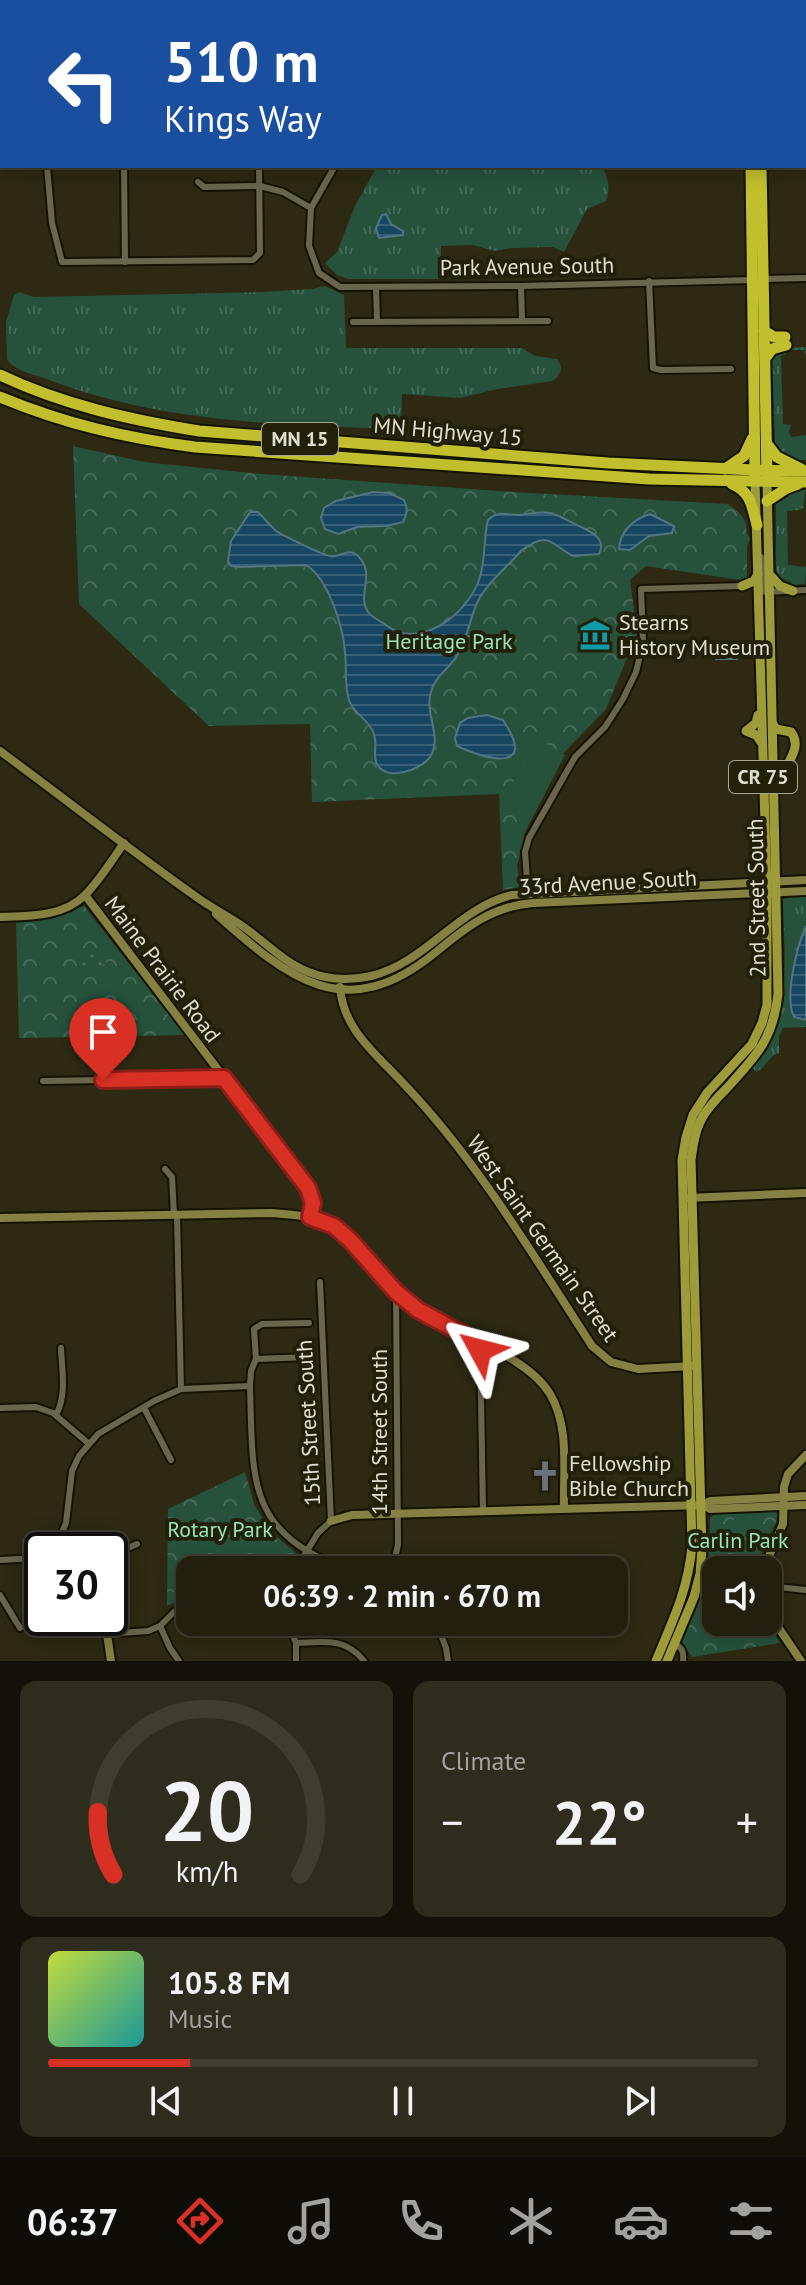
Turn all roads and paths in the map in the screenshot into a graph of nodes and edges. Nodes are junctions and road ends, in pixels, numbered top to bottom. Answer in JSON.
{"nodes":[{"id":1,"x":47,"y":168,"type":"edge"},
{"id":2,"x":124,"y":168,"type":"edge"},
{"id":3,"x":259,"y":168,"type":"edge"},
{"id":4,"x":334,"y":168,"type":"edge"},
{"id":5,"x":751,"y":168,"type":"edge"},
{"id":6,"x":761,"y":168,"type":"edge"},
{"id":7,"x":198,"y":182,"type":"dead end"},
{"id":8,"x":260,"y":186,"type":"junction"},
{"id":9,"x":311,"y":208,"type":"junction"},
{"id":10,"x":125,"y":262,"type":"junction"},
{"id":11,"x":806,"y":278,"type":"edge"},
{"id":12,"x":758,"y":279,"type":"junction"},
{"id":13,"x":649,"y":281,"type":"junction"},
{"id":14,"x":521,"y":286,"type":"junction"},
{"id":15,"x":376,"y":287,"type":"junction"},
{"id":16,"x":377,"y":321,"type":"junction"},
{"id":17,"x":522,"y":321,"type":"junction"},
{"id":18,"x":548,"y":321,"type":"dead end"},
{"id":19,"x":353,"y":322,"type":"dead end"},
{"id":20,"x":764,"y":331,"type":"junction"},
{"id":21,"x":764,"y":359,"type":"junction"},
{"id":22,"x":731,"y":369,"type":"dead end"},
{"id":23,"x":0,"y":375,"type":"edge"},
{"id":24,"x":0,"y":397,"type":"edge"},
{"id":25,"x":754,"y":435,"type":"junction"},
{"id":26,"x":766,"y":442,"type":"junction"},
{"id":27,"x":724,"y":475,"type":"junction"},
{"id":28,"x":761,"y":476,"type":"junction"},
{"id":29,"x":805,"y":476,"type":"edge"},
{"id":30,"x":767,"y":501,"type":"junction"},
{"id":31,"x":757,"y":525,"type":"junction"},
{"id":32,"x":757,"y":547,"type":"junction"},
{"id":33,"x":769,"y":569,"type":"junction"},
{"id":34,"x":758,"y":574,"type":"junction"},
{"id":35,"x":742,"y":586,"type":"junction"},
{"id":36,"x":806,"y":590,"type":"edge"},
{"id":37,"x":793,"y":591,"type":"junction"},
{"id":38,"x":769,"y":593,"type":"junction"},
{"id":39,"x":759,"y":596,"type":"junction"},
{"id":40,"x":761,"y":698,"type":"junction"},
{"id":41,"x":773,"y":724,"type":"junction"},
{"id":42,"x":768,"y":744,"type":"junction"},
{"id":43,"x":0,"y":751,"type":"edge"},
{"id":44,"x":124,"y":843,"type":"junction"},
{"id":45,"x":806,"y":880,"type":"edge"},
{"id":46,"x":772,"y":887,"type":"junction"},
{"id":47,"x":806,"y":891,"type":"edge"},
{"id":48,"x":528,"y":893,"type":"junction"},
{"id":49,"x":85,"y":895,"type":"junction"},
{"id":50,"x":0,"y":917,"type":"edge"},
{"id":51,"x":340,"y":984,"type":"junction"},
{"id":52,"x":224,"y":1078,"type":"junction"},
{"id":53,"x":43,"y":1081,"type":"dead end"},
{"id":54,"x":165,"y":1169,"type":"dead end"},
{"id":55,"x":806,"y":1193,"type":"edge"},
{"id":56,"x":688,"y":1198,"type":"junction"},
{"id":57,"x":176,"y":1215,"type":"junction"},
{"id":58,"x":310,"y":1217,"type":"junction"},
{"id":59,"x":0,"y":1218,"type":"edge"},
{"id":60,"x":320,"y":1282,"type":"dead end"},
{"id":61,"x":396,"y":1292,"type":"junction"},
{"id":62,"x":309,"y":1323,"type":"dead end"},
{"id":63,"x":480,"y":1343,"type":"junction"},
{"id":64,"x":61,"y":1348,"type":"dead end"},
{"id":65,"x":310,"y":1357,"type":"dead end"},
{"id":66,"x":256,"y":1359,"type":"junction"},
{"id":67,"x":692,"y":1366,"type":"junction"},
{"id":68,"x":250,"y":1386,"type":"junction"},
{"id":69,"x":181,"y":1389,"type":"junction"},
{"id":70,"x":0,"y":1408,"type":"edge"},
{"id":71,"x":144,"y":1408,"type":"junction"},
{"id":72,"x":56,"y":1415,"type":"junction"},
{"id":73,"x":88,"y":1443,"type":"junction"},
{"id":74,"x":806,"y":1455,"type":"edge"},
{"id":75,"x":171,"y":1460,"type":"dead end"},
{"id":76,"x":806,"y":1496,"type":"edge"},
{"id":77,"x":785,"y":1501,"type":"junction"},
{"id":78,"x":697,"y":1505,"type":"junction"},
{"id":79,"x":806,"y":1505,"type":"edge"},
{"id":80,"x":564,"y":1508,"type":"junction"},
{"id":81,"x":483,"y":1512,"type":"junction"},
{"id":82,"x":398,"y":1515,"type":"junction"},
{"id":83,"x":331,"y":1521,"type":"junction"},
{"id":84,"x":63,"y":1532,"type":"edge"},
{"id":85,"x":137,"y":1544,"type":"dead end"},
{"id":86,"x":128,"y":1548,"type":"edge"},
{"id":87,"x":306,"y":1552,"type":"junction"},
{"id":88,"x":304,"y":1556,"type":"edge"},
{"id":89,"x":315,"y":1556,"type":"edge"},
{"id":90,"x":395,"y":1556,"type":"edge"},
{"id":91,"x":769,"y":1556,"type":"edge"},
{"id":92,"x":24,"y":1559,"type":"edge"},
{"id":93,"x":0,"y":1560,"type":"edge"},
{"id":94,"x":782,"y":1587,"type":"edge"},
{"id":95,"x":806,"y":1590,"type":"edge"},
{"id":96,"x":0,"y":1595,"type":"edge"},
{"id":97,"x":176,"y":1611,"type":"edge"},
{"id":98,"x":160,"y":1626,"type":"junction"},
{"id":99,"x":20,"y":1628,"type":"dead end"},
{"id":100,"x":128,"y":1632,"type":"edge"},
{"id":101,"x":782,"y":1632,"type":"edge"},
{"id":102,"x":107,"y":1636,"type":"edge"},
{"id":103,"x":293,"y":1636,"type":"edge"},
{"id":104,"x":441,"y":1636,"type":"edge"},
{"id":105,"x":296,"y":1643,"type":"junction"},
{"id":106,"x":674,"y":1643,"type":"junction"},
{"id":107,"x":800,"y":1657,"type":"edge"},
{"id":108,"x":111,"y":1661,"type":"edge"},
{"id":109,"x":179,"y":1661,"type":"edge"},
{"id":110,"x":296,"y":1661,"type":"edge"},
{"id":111,"x":364,"y":1661,"type":"edge"},
{"id":112,"x":448,"y":1661,"type":"edge"},
{"id":113,"x":656,"y":1661,"type":"edge"},
{"id":114,"x":667,"y":1661,"type":"edge"},
{"id":115,"x":683,"y":1661,"type":"edge"}],
"edges":[{"from":1,"to":10,"type":"street"},
{"from":2,"to":10,"type":"street"},
{"from":3,"to":8,"type":"street"},
{"from":4,"to":9,"type":"street"},
{"from":5,"to":12,"type":"highway","name":"2nd Street South"},
{"from":6,"to":12,"type":"highway","name":"2nd Street South"},
{"from":7,"to":8,"type":"street"},
{"from":8,"to":9,"type":"street"},
{"from":8,"to":10,"type":"street"},
{"from":9,"to":15,"type":"street","name":"Park Avenue South"},
{"from":11,"to":12,"type":"street","name":"Park Avenue South"},
{"from":12,"to":13,"type":"street","name":"Park Avenue South"},
{"from":12,"to":20,"type":"highway","name":"2nd Street South"},
{"from":12,"to":25,"type":"highway","name":"2nd Street South"},
{"from":13,"to":14,"type":"street","name":"Park Avenue South"},
{"from":13,"to":22,"type":"street"},
{"from":14,"to":15,"type":"street","name":"Park Avenue South"},
{"from":14,"to":17,"type":"street"},
{"from":15,"to":16,"type":"street"},
{"from":16,"to":17,"type":"street"},
{"from":16,"to":19,"type":"street"},
{"from":17,"to":18,"type":"street"},
{"from":20,"to":21,"type":"highway","name":"2nd Street South"},
{"from":20,"to":21,"type":"highway"},
{"from":21,"to":26,"type":"highway","name":"2nd Street South"},
{"from":23,"to":27,"type":"highway","name":"MN Highway 15","number":"MN 15"},
{"from":24,"to":27,"type":"highway","name":"MN Highway 15","number":"MN 15"},
{"from":25,"to":27,"type":"highway"},
{"from":25,"to":28,"type":"highway","name":"2nd Street South"},
{"from":26,"to":28,"type":"highway","name":"2nd Street South","number":"CR 75"},
{"from":26,"to":29,"type":"highway"},
{"from":27,"to":28,"type":"highway","name":"MN Highway 15","number":"MN 15"},
{"from":27,"to":31,"type":"highway"},
{"from":28,"to":29,"type":"highway","name":"MN Highway 15","number":"MN 15"},
{"from":28,"to":30,"type":"main road","name":"2nd Street South","number":"CR 75"},
{"from":28,"to":31,"type":"main road","name":"2nd Street South","number":"CR 75"},
{"from":29,"to":30,"type":"highway"},
{"from":30,"to":33,"type":"main road","name":"2nd Street South","number":"CR 75"},
{"from":31,"to":32,"type":"main road","name":"2nd Street South","number":"CR 75"},
{"from":32,"to":34,"type":"main road","name":"2nd Street South","number":"CR 75"},
{"from":32,"to":38,"type":"street"},
{"from":33,"to":37,"type":"main road"},
{"from":33,"to":38,"type":"main road","name":"2nd Street South","number":"CR 75"},
{"from":34,"to":35,"type":"main road"},
{"from":34,"to":39,"type":"main road","name":"2nd Street South","number":"CR 75"},
{"from":35,"to":39,"type":"main road"},
{"from":35,"to":48,"type":"street"},
{"from":36,"to":37,"type":"street"},
{"from":37,"to":38,"type":"street"},
{"from":38,"to":41,"type":"main road","name":"2nd Street South","number":"CR 75"},
{"from":39,"to":40,"type":"main road","name":"2nd Street South","number":"CR 75"},
{"from":40,"to":42,"type":"main road","name":"2nd Street South","number":"CR 75"},
{"from":40,"to":42,"type":"main road"},
{"from":41,"to":42,"type":"main road","name":"2nd Street South","number":"CR 75"},
{"from":41,"to":42,"type":"main road"},
{"from":42,"to":46,"type":"main road","name":"2nd Street South","number":"CR 75"},
{"from":43,"to":44,"type":"street"},
{"from":44,"to":49,"type":"street"},
{"from":44,"to":51,"type":"street"},
{"from":45,"to":46,"type":"street","name":"33rd Avenue South"},
{"from":46,"to":47,"type":"street","name":"33rd Avenue South"},
{"from":46,"to":48,"type":"street","name":"33rd Avenue South"},
{"from":46,"to":51,"type":"street","name":"33rd Avenue South"},
{"from":46,"to":56,"type":"main road","name":"2nd Street South","number":"CR 75"},
{"from":48,"to":51,"type":"street","name":"33rd Avenue South"},
{"from":49,"to":50,"type":"street"},
{"from":49,"to":52,"type":"street","name":"Maine Prairie Road"},
{"from":51,"to":67,"type":"street","name":"West Saint Germain Street"},
{"from":52,"to":53,"type":"street"},
{"from":52,"to":58,"type":"street","name":"Maine Prairie Road"},
{"from":54,"to":57,"type":"street"},
{"from":55,"to":56,"type":"street"},
{"from":56,"to":67,"type":"main road","name":"2nd Street South","number":"CR 75"},
{"from":57,"to":58,"type":"street"},
{"from":57,"to":59,"type":"street"},
{"from":57,"to":69,"type":"street"},
{"from":58,"to":61,"type":"street"},
{"from":60,"to":83,"type":"street","name":"15th Street South"},
{"from":61,"to":63,"type":"street"},
{"from":61,"to":82,"type":"street","name":"14th Street South"},
{"from":62,"to":66,"type":"street"},
{"from":63,"to":80,"type":"street"},
{"from":63,"to":81,"type":"street"},
{"from":64,"to":72,"type":"street"},
{"from":65,"to":66,"type":"street"},
{"from":66,"to":68,"type":"street"},
{"from":67,"to":78,"type":"main road","name":"2nd Street South","number":"CR 75"},
{"from":68,"to":69,"type":"street"},
{"from":68,"to":87,"type":"street"},
{"from":69,"to":71,"type":"street"},
{"from":70,"to":72,"type":"street"},
{"from":71,"to":73,"type":"street"},
{"from":71,"to":75,"type":"street"},
{"from":72,"to":73,"type":"street"},
{"from":73,"to":84,"type":"street"},
{"from":74,"to":77,"type":"street"},
{"from":76,"to":77,"type":"street"},
{"from":77,"to":78,"type":"street"},
{"from":77,"to":79,"type":"street"},
{"from":77,"to":91,"type":"street"},
{"from":78,"to":80,"type":"street"},
{"from":78,"to":106,"type":"main road","number":"CR 75"},
{"from":78,"to":113,"type":"main road","number":"CR 75"},
{"from":80,"to":81,"type":"street"},
{"from":81,"to":82,"type":"street"},
{"from":82,"to":83,"type":"street"},
{"from":82,"to":90,"type":"street","name":"14th Street South"},
{"from":83,"to":87,"type":"street","name":"15th Street South"},
{"from":85,"to":86,"type":"street"},
{"from":87,"to":88,"type":"street","name":"15th Street South"},
{"from":87,"to":89,"type":"street"},
{"from":92,"to":93,"type":"street"},
{"from":94,"to":95,"type":"street"},
{"from":96,"to":99,"type":"street"},
{"from":97,"to":98,"type":"street"},
{"from":98,"to":100,"type":"street"},
{"from":98,"to":109,"type":"street"},
{"from":101,"to":107,"type":"street"},
{"from":102,"to":108,"type":"street"},
{"from":103,"to":105,"type":"street"},
{"from":104,"to":112,"type":"street"},
{"from":105,"to":110,"type":"street"},
{"from":105,"to":111,"type":"street"},
{"from":106,"to":114,"type":"main road","number":"CR 75"},
{"from":106,"to":115,"type":"street"}]}
